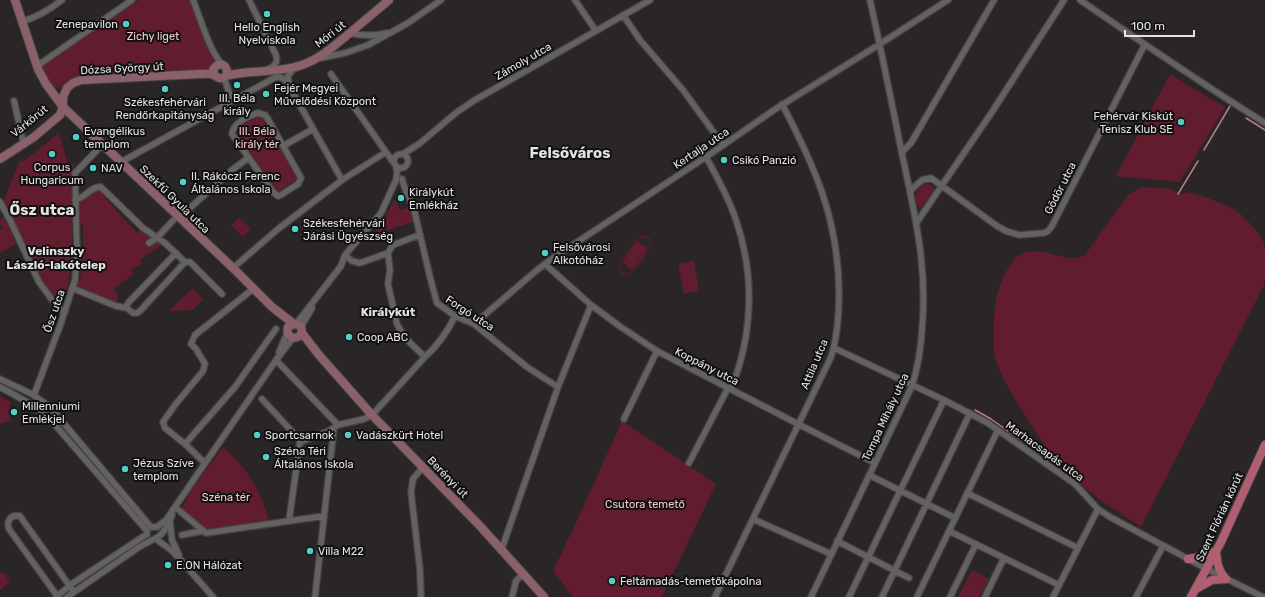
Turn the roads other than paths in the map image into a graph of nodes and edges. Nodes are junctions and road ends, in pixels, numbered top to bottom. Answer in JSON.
{"nodes":[{"id":1,"x":15,"y":0,"type":"edge"},
{"id":2,"x":62,"y":0,"type":"edge"},
{"id":3,"x":132,"y":0,"type":"edge"},
{"id":4,"x":193,"y":0,"type":"edge"},
{"id":5,"x":249,"y":0,"type":"edge"},
{"id":6,"x":388,"y":0,"type":"edge"},
{"id":7,"x":441,"y":0,"type":"edge"},
{"id":8,"x":575,"y":0,"type":"edge"},
{"id":9,"x":650,"y":0,"type":"edge"},
{"id":10,"x":870,"y":0,"type":"edge"},
{"id":11,"x":948,"y":0,"type":"edge"},
{"id":12,"x":994,"y":0,"type":"edge"},
{"id":13,"x":1064,"y":0,"type":"edge"},
{"id":14,"x":1080,"y":0,"type":"edge"},
{"id":15,"x":623,"y":15,"type":"junction"},
{"id":16,"x":23,"y":21,"type":"junction"},
{"id":17,"x":596,"y":30,"type":"junction"},
{"id":18,"x":350,"y":32,"type":"junction"},
{"id":19,"x":391,"y":32,"type":"junction"},
{"id":20,"x":880,"y":44,"type":"junction"},
{"id":21,"x":1145,"y":44,"type":"junction"},
{"id":22,"x":212,"y":47,"type":"junction"},
{"id":23,"x":314,"y":59,"type":"junction"},
{"id":24,"x":37,"y":66,"type":"junction"},
{"id":25,"x":294,"y":68,"type":"junction"},
{"id":26,"x":214,"y":70,"type":"junction"},
{"id":27,"x":225,"y":72,"type":"junction"},
{"id":28,"x":264,"y":72,"type":"junction"},
{"id":29,"x":331,"y":74,"type":"dead end"},
{"id":30,"x":289,"y":86,"type":"junction"},
{"id":31,"x":14,"y":101,"type":"dead end"},
{"id":32,"x":232,"y":101,"type":"junction"},
{"id":33,"x":782,"y":104,"type":"junction"},
{"id":34,"x":62,"y":107,"type":"junction"},
{"id":35,"x":1265,"y":122,"type":"edge"},
{"id":36,"x":313,"y":129,"type":"junction"},
{"id":37,"x":23,"y":141,"type":"junction"},
{"id":38,"x":102,"y":145,"type":"junction"},
{"id":39,"x":723,"y":145,"type":"junction"},
{"id":40,"x":283,"y":146,"type":"junction"},
{"id":41,"x":412,"y":149,"type":"junction"},
{"id":42,"x":386,"y":152,"type":"junction"},
{"id":43,"x":902,"y":152,"type":"junction"},
{"id":44,"x":400,"y":154,"type":"junction"},
{"id":45,"x":706,"y":157,"type":"junction"},
{"id":46,"x":0,"y":158,"type":"edge"},
{"id":47,"x":248,"y":158,"type":"junction"},
{"id":48,"x":408,"y":159,"type":"junction"},
{"id":49,"x":120,"y":162,"type":"junction"},
{"id":50,"x":394,"y":164,"type":"junction"},
{"id":51,"x":404,"y":167,"type":"junction"},
{"id":52,"x":402,"y":179,"type":"junction"},
{"id":53,"x":342,"y":180,"type":"junction"},
{"id":54,"x":942,"y":186,"type":"junction"},
{"id":55,"x":911,"y":190,"type":"junction"},
{"id":56,"x":388,"y":198,"type":"junction"},
{"id":57,"x":75,"y":200,"type":"junction"},
{"id":58,"x":0,"y":202,"type":"edge"},
{"id":59,"x":178,"y":217,"type":"junction"},
{"id":60,"x":917,"y":222,"type":"junction"},
{"id":61,"x":419,"y":235,"type":"junction"},
{"id":62,"x":157,"y":238,"type":"junction"},
{"id":63,"x":149,"y":243,"type":"dead end"},
{"id":64,"x":176,"y":253,"type":"junction"},
{"id":65,"x":388,"y":253,"type":"junction"},
{"id":66,"x":345,"y":256,"type":"junction"},
{"id":67,"x":185,"y":262,"type":"junction"},
{"id":68,"x":545,"y":264,"type":"junction"},
{"id":69,"x":233,"y":268,"type":"junction"},
{"id":70,"x":72,"y":288,"type":"junction"},
{"id":71,"x":253,"y":289,"type":"junction"},
{"id":72,"x":222,"y":294,"type":"dead end"},
{"id":73,"x":591,"y":304,"type":"junction"},
{"id":74,"x":127,"y":308,"type":"junction"},
{"id":75,"x":64,"y":312,"type":"junction"},
{"id":76,"x":455,"y":316,"type":"junction"},
{"id":77,"x":474,"y":324,"type":"junction"},
{"id":78,"x":276,"y":329,"type":"dead end"},
{"id":79,"x":295,"y":331,"type":"junction"},
{"id":80,"x":834,"y":348,"type":"junction"},
{"id":81,"x":657,"y":351,"type":"junction"},
{"id":82,"x":425,"y":357,"type":"junction"},
{"id":83,"x":276,"y":360,"type":"junction"},
{"id":84,"x":0,"y":379,"type":"edge"},
{"id":85,"x":912,"y":386,"type":"junction"},
{"id":86,"x":0,"y":387,"type":"edge"},
{"id":87,"x":558,"y":387,"type":"junction"},
{"id":88,"x":729,"y":388,"type":"junction"},
{"id":89,"x":34,"y":395,"type":"junction"},
{"id":90,"x":262,"y":399,"type":"dead end"},
{"id":91,"x":944,"y":400,"type":"junction"},
{"id":92,"x":970,"y":413,"type":"junction"},
{"id":93,"x":372,"y":415,"type":"junction"},
{"id":94,"x":624,"y":419,"type":"dead end"},
{"id":95,"x":798,"y":424,"type":"junction"},
{"id":96,"x":336,"y":426,"type":"junction"},
{"id":97,"x":998,"y":430,"type":"junction"},
{"id":98,"x":300,"y":442,"type":"junction"},
{"id":99,"x":185,"y":444,"type":"junction"},
{"id":100,"x":1265,"y":445,"type":"edge"},
{"id":101,"x":689,"y":463,"type":"dead end"},
{"id":102,"x":875,"y":463,"type":"junction"},
{"id":103,"x":205,"y":464,"type":"junction"},
{"id":104,"x":423,"y":467,"type":"junction"},
{"id":105,"x":869,"y":475,"type":"junction"},
{"id":106,"x":900,"y":491,"type":"junction"},
{"id":107,"x":967,"y":493,"type":"junction"},
{"id":108,"x":927,"y":504,"type":"junction"},
{"id":109,"x":175,"y":507,"type":"junction"},
{"id":110,"x":1098,"y":509,"type":"junction"},
{"id":111,"x":324,"y":516,"type":"junction"},
{"id":112,"x":753,"y":518,"type":"junction"},
{"id":113,"x":955,"y":518,"type":"junction"},
{"id":114,"x":289,"y":521,"type":"junction"},
{"id":115,"x":170,"y":522,"type":"junction"},
{"id":116,"x":151,"y":530,"type":"junction"},
{"id":117,"x":202,"y":531,"type":"junction"},
{"id":118,"x":949,"y":531,"type":"junction"},
{"id":119,"x":182,"y":535,"type":"dead end"},
{"id":120,"x":156,"y":538,"type":"junction"},
{"id":121,"x":837,"y":541,"type":"junction"},
{"id":122,"x":976,"y":544,"type":"junction"},
{"id":123,"x":1163,"y":546,"type":"junction"},
{"id":124,"x":1078,"y":548,"type":"junction"},
{"id":125,"x":501,"y":551,"type":"junction"},
{"id":126,"x":1216,"y":551,"type":"junction"},
{"id":127,"x":832,"y":554,"type":"junction"},
{"id":128,"x":868,"y":557,"type":"junction"},
{"id":129,"x":179,"y":558,"type":"junction"},
{"id":130,"x":1004,"y":558,"type":"junction"},
{"id":131,"x":1188,"y":559,"type":"junction"},
{"id":132,"x":1207,"y":569,"type":"junction"},
{"id":133,"x":895,"y":571,"type":"junction"},
{"id":134,"x":523,"y":574,"type":"junction"},
{"id":135,"x":909,"y":578,"type":"dead end"},
{"id":136,"x":1226,"y":579,"type":"junction"},
{"id":137,"x":1059,"y":585,"type":"junction"},
{"id":138,"x":70,"y":586,"type":"junction"},
{"id":139,"x":1196,"y":589,"type":"junction"},
{"id":140,"x":74,"y":592,"type":"junction"},
{"id":141,"x":57,"y":597,"type":"edge"},
{"id":142,"x":67,"y":597,"type":"edge"},
{"id":143,"x":213,"y":597,"type":"edge"},
{"id":144,"x":315,"y":597,"type":"edge"},
{"id":145,"x":421,"y":597,"type":"edge"},
{"id":146,"x":512,"y":597,"type":"edge"},
{"id":147,"x":544,"y":597,"type":"edge"},
{"id":148,"x":715,"y":597,"type":"edge"},
{"id":149,"x":811,"y":597,"type":"edge"},
{"id":150,"x":849,"y":597,"type":"edge"},
{"id":151,"x":882,"y":597,"type":"edge"},
{"id":152,"x":917,"y":597,"type":"edge"},
{"id":153,"x":950,"y":597,"type":"edge"},
{"id":154,"x":984,"y":597,"type":"edge"},
{"id":155,"x":1053,"y":597,"type":"edge"},
{"id":156,"x":1136,"y":597,"type":"edge"},
{"id":157,"x":1191,"y":597,"type":"edge"},
{"id":158,"x":1263,"y":597,"type":"edge"}],
"edges":[{"from":1,"to":16,"type":"main road","name":"Szekfű Gyula utca"},
{"from":2,"to":16,"type":"street"},
{"from":3,"to":24,"type":"street"},
{"from":4,"to":22,"type":"street"},
{"from":5,"to":28,"type":"street"},
{"from":6,"to":18,"type":"main road","name":"Móri út"},
{"from":7,"to":19,"type":"street"},
{"from":8,"to":17,"type":"street"},
{"from":9,"to":15,"type":"street","name":"Zámoly utca"},
{"from":10,"to":20,"type":"street","name":"Tompa Mihály utca"},
{"from":11,"to":20,"type":"street","name":"Kertalja utca"},
{"from":12,"to":43,"type":"street"},
{"from":13,"to":54,"type":"street"},
{"from":14,"to":21,"type":"street"},
{"from":15,"to":17,"type":"street","name":"Zámoly utca"},
{"from":15,"to":39,"type":"street"},
{"from":16,"to":24,"type":"main road","name":"Szekfű Gyula utca"},
{"from":17,"to":41,"type":"street","name":"Zámoly utca"},
{"from":18,"to":19,"type":"street"},
{"from":18,"to":23,"type":"main road","name":"Móri út"},
{"from":19,"to":23,"type":"street"},
{"from":20,"to":33,"type":"street","name":"Kertalja utca"},
{"from":20,"to":43,"type":"street","name":"Tompa Mihály utca"},
{"from":21,"to":35,"type":"street"},
{"from":21,"to":54,"type":"street","name":"Gödör utca"},
{"from":22,"to":26,"type":"street"},
{"from":22,"to":27,"type":"street"},
{"from":23,"to":25,"type":"main road","name":"Móri út"},
{"from":24,"to":34,"type":"main road","name":"Szekfű Gyula utca"},
{"from":25,"to":28,"type":"main road","name":"Móri út"},
{"from":25,"to":30,"type":"street"},
{"from":26,"to":27,"type":"main road","name":"Dózsa György út"},
{"from":26,"to":27,"type":"main road"},
{"from":26,"to":34,"type":"main road","name":"Dózsa György út"},
{"from":27,"to":28,"type":"main road"},
{"from":27,"to":32,"type":"street"},
{"from":29,"to":42,"type":"street"},
{"from":30,"to":32,"type":"street"},
{"from":30,"to":36,"type":"street"},
{"from":31,"to":37,"type":"street"},
{"from":32,"to":49,"type":"street"},
{"from":33,"to":39,"type":"street","name":"Kertalja utca"},
{"from":33,"to":80,"type":"street","name":"Attila utca"},
{"from":34,"to":37,"type":"main road","name":"Várkörút"},
{"from":34,"to":38,"type":"main road","name":"Szekfű Gyula utca"},
{"from":34,"to":46,"type":"main road","name":"Várkörút"},
{"from":36,"to":40,"type":"street"},
{"from":36,"to":53,"type":"street"},
{"from":37,"to":46,"type":"main road","name":"Várkörút"},
{"from":38,"to":49,"type":"main road","name":"Szekfű Gyula utca"},
{"from":38,"to":57,"type":"street","name":"Ősz utca"},
{"from":39,"to":45,"type":"street","name":"Kertalja utca"},
{"from":40,"to":47,"type":"street"},
{"from":40,"to":47,"type":"street"},
{"from":41,"to":44,"type":"street","name":"Zámoly utca"},
{"from":41,"to":48,"type":"street","name":"Zámoly utca"},
{"from":42,"to":44,"type":"street"},
{"from":42,"to":50,"type":"street"},
{"from":42,"to":53,"type":"street"},
{"from":43,"to":55,"type":"street","name":"Tompa Mihály utca"},
{"from":44,"to":48,"type":"street"},
{"from":44,"to":50,"type":"street"},
{"from":45,"to":68,"type":"street","name":"Kertalja utca"},
{"from":45,"to":88,"type":"street"},
{"from":47,"to":59,"type":"street"},
{"from":48,"to":51,"type":"street"},
{"from":49,"to":59,"type":"main road","name":"Szekfű Gyula utca"},
{"from":50,"to":51,"type":"street"},
{"from":50,"to":56,"type":"street"},
{"from":51,"to":52,"type":"street"},
{"from":52,"to":56,"type":"street"},
{"from":52,"to":61,"type":"street","name":"Forgó utca"},
{"from":53,"to":69,"type":"street"},
{"from":54,"to":55,"type":"street"},
{"from":54,"to":60,"type":"street"},
{"from":55,"to":60,"type":"street","name":"Tompa Mihály utca"},
{"from":56,"to":66,"type":"street"},
{"from":57,"to":62,"type":"street"},
{"from":57,"to":70,"type":"street","name":"Ősz utca"},
{"from":58,"to":75,"type":"street"},
{"from":59,"to":62,"type":"street"},
{"from":59,"to":69,"type":"main road","name":"Szekfű Gyula utca"},
{"from":60,"to":85,"type":"street","name":"Tompa Mihály utca"},
{"from":61,"to":65,"type":"street"},
{"from":61,"to":76,"type":"street","name":"Forgó utca"},
{"from":62,"to":63,"type":"street"},
{"from":62,"to":64,"type":"street"},
{"from":64,"to":67,"type":"street"},
{"from":64,"to":74,"type":"street"},
{"from":65,"to":66,"type":"street"},
{"from":65,"to":82,"type":"street"},
{"from":66,"to":79,"type":"street"},
{"from":67,"to":72,"type":"street"},
{"from":67,"to":74,"type":"street"},
{"from":68,"to":73,"type":"street","name":"Koppány utca"},
{"from":68,"to":77,"type":"street","name":"Kertalja utca"},
{"from":69,"to":71,"type":"main road","name":"Szekfű Gyula utca"},
{"from":70,"to":74,"type":"street"},
{"from":70,"to":75,"type":"street","name":"Ősz utca"},
{"from":71,"to":79,"type":"main road","name":"Szekfű Gyula utca"},
{"from":71,"to":99,"type":"street"},
{"from":73,"to":81,"type":"street","name":"Koppány utca"},
{"from":73,"to":87,"type":"street"},
{"from":75,"to":89,"type":"street","name":"Ősz utca"},
{"from":76,"to":77,"type":"street","name":"Forgó utca"},
{"from":76,"to":82,"type":"street"},
{"from":77,"to":87,"type":"street","name":"Forgó utca"},
{"from":78,"to":99,"type":"street"},
{"from":79,"to":83,"type":"street"},
{"from":79,"to":93,"type":"main road","name":"Berényi út"},
{"from":80,"to":85,"type":"street","name":"Marhacsapás utca"},
{"from":80,"to":95,"type":"street","name":"Attila utca"},
{"from":81,"to":88,"type":"street","name":"Koppány utca"},
{"from":81,"to":94,"type":"street"},
{"from":82,"to":93,"type":"street"},
{"from":83,"to":96,"type":"street"},
{"from":83,"to":103,"type":"street"},
{"from":84,"to":89,"type":"street"},
{"from":85,"to":91,"type":"street","name":"Marhacsapás utca"},
{"from":85,"to":102,"type":"street","name":"Tompa Mihály utca"},
{"from":86,"to":116,"type":"street"},
{"from":87,"to":125,"type":"street"},
{"from":88,"to":95,"type":"street","name":"Koppány utca"},
{"from":88,"to":101,"type":"street"},
{"from":89,"to":116,"type":"street"},
{"from":90,"to":98,"type":"street"},
{"from":91,"to":92,"type":"street","name":"Marhacsapás utca"},
{"from":91,"to":106,"type":"street"},
{"from":92,"to":97,"type":"street","name":"Marhacsapás utca"},
{"from":92,"to":108,"type":"street"},
{"from":93,"to":96,"type":"street"},
{"from":93,"to":104,"type":"main road","name":"Berényi út"},
{"from":95,"to":102,"type":"street","name":"Koppány utca"},
{"from":95,"to":112,"type":"street","name":"Attila utca"},
{"from":96,"to":98,"type":"street"},
{"from":96,"to":111,"type":"street"},
{"from":97,"to":107,"type":"street"},
{"from":97,"to":110,"type":"street","name":"Marhacsapás utca"},
{"from":98,"to":114,"type":"street"},
{"from":99,"to":103,"type":"street"},
{"from":100,"to":126,"type":"main road","name":"Szent Flórián körút"},
{"from":102,"to":105,"type":"street","name":"Tompa Mihály utca"},
{"from":103,"to":109,"type":"street"},
{"from":104,"to":125,"type":"main road","name":"Berényi út"},
{"from":104,"to":145,"type":"street"},
{"from":105,"to":106,"type":"street"},
{"from":105,"to":121,"type":"street","name":"Tompa Mihály utca"},
{"from":106,"to":108,"type":"street"},
{"from":106,"to":128,"type":"street"},
{"from":107,"to":113,"type":"street"},
{"from":107,"to":124,"type":"street"},
{"from":108,"to":113,"type":"street"},
{"from":108,"to":133,"type":"street"},
{"from":109,"to":115,"type":"street"},
{"from":109,"to":116,"type":"street"},
{"from":109,"to":117,"type":"street"},
{"from":110,"to":123,"type":"street","name":"Marhacsapás utca"},
{"from":110,"to":124,"type":"street"},
{"from":111,"to":114,"type":"street"},
{"from":111,"to":144,"type":"street"},
{"from":112,"to":127,"type":"street"},
{"from":112,"to":148,"type":"street","name":"Attila utca"},
{"from":113,"to":118,"type":"street"},
{"from":114,"to":117,"type":"street"},
{"from":115,"to":120,"type":"street"},
{"from":115,"to":129,"type":"street"},
{"from":116,"to":120,"type":"street"},
{"from":116,"to":120,"type":"street"},
{"from":116,"to":138,"type":"street"},
{"from":117,"to":119,"type":"street"},
{"from":118,"to":122,"type":"street"},
{"from":118,"to":152,"type":"street"},
{"from":120,"to":129,"type":"street"},
{"from":120,"to":140,"type":"street"},
{"from":121,"to":127,"type":"street","name":"Tompa Mihály utca"},
{"from":121,"to":128,"type":"street"},
{"from":122,"to":130,"type":"street"},
{"from":122,"to":153,"type":"street"},
{"from":123,"to":131,"type":"street","name":"Marhacsapás utca"},
{"from":123,"to":156,"type":"street"},
{"from":124,"to":137,"type":"street"},
{"from":125,"to":134,"type":"main road","name":"Berényi út"},
{"from":126,"to":131,"type":"main road"},
{"from":126,"to":132,"type":"main road","name":"Szent Flórián körút"},
{"from":126,"to":136,"type":"main road"},
{"from":127,"to":149,"type":"street","name":"Tompa Mihály utca"},
{"from":128,"to":133,"type":"street"},
{"from":128,"to":150,"type":"street"},
{"from":129,"to":143,"type":"street"},
{"from":130,"to":137,"type":"street"},
{"from":130,"to":154,"type":"street"},
{"from":131,"to":132,"type":"street","name":"Marhacsapás utca"},
{"from":132,"to":136,"type":"street","name":"Marhacsapás utca"},
{"from":132,"to":139,"type":"main road","name":"Szent Flórián körút"},
{"from":133,"to":135,"type":"street"},
{"from":133,"to":151,"type":"street"},
{"from":134,"to":146,"type":"street"},
{"from":134,"to":147,"type":"main road","name":"Berényi út"},
{"from":136,"to":139,"type":"main road"},
{"from":136,"to":158,"type":"street","name":"Marhacsapás utca"},
{"from":137,"to":155,"type":"street"},
{"from":138,"to":140,"type":"street"},
{"from":138,"to":141,"type":"street"},
{"from":138,"to":141,"type":"street"},
{"from":139,"to":157,"type":"main road","name":"Szent Flórián körút"},
{"from":140,"to":142,"type":"street"}]}
